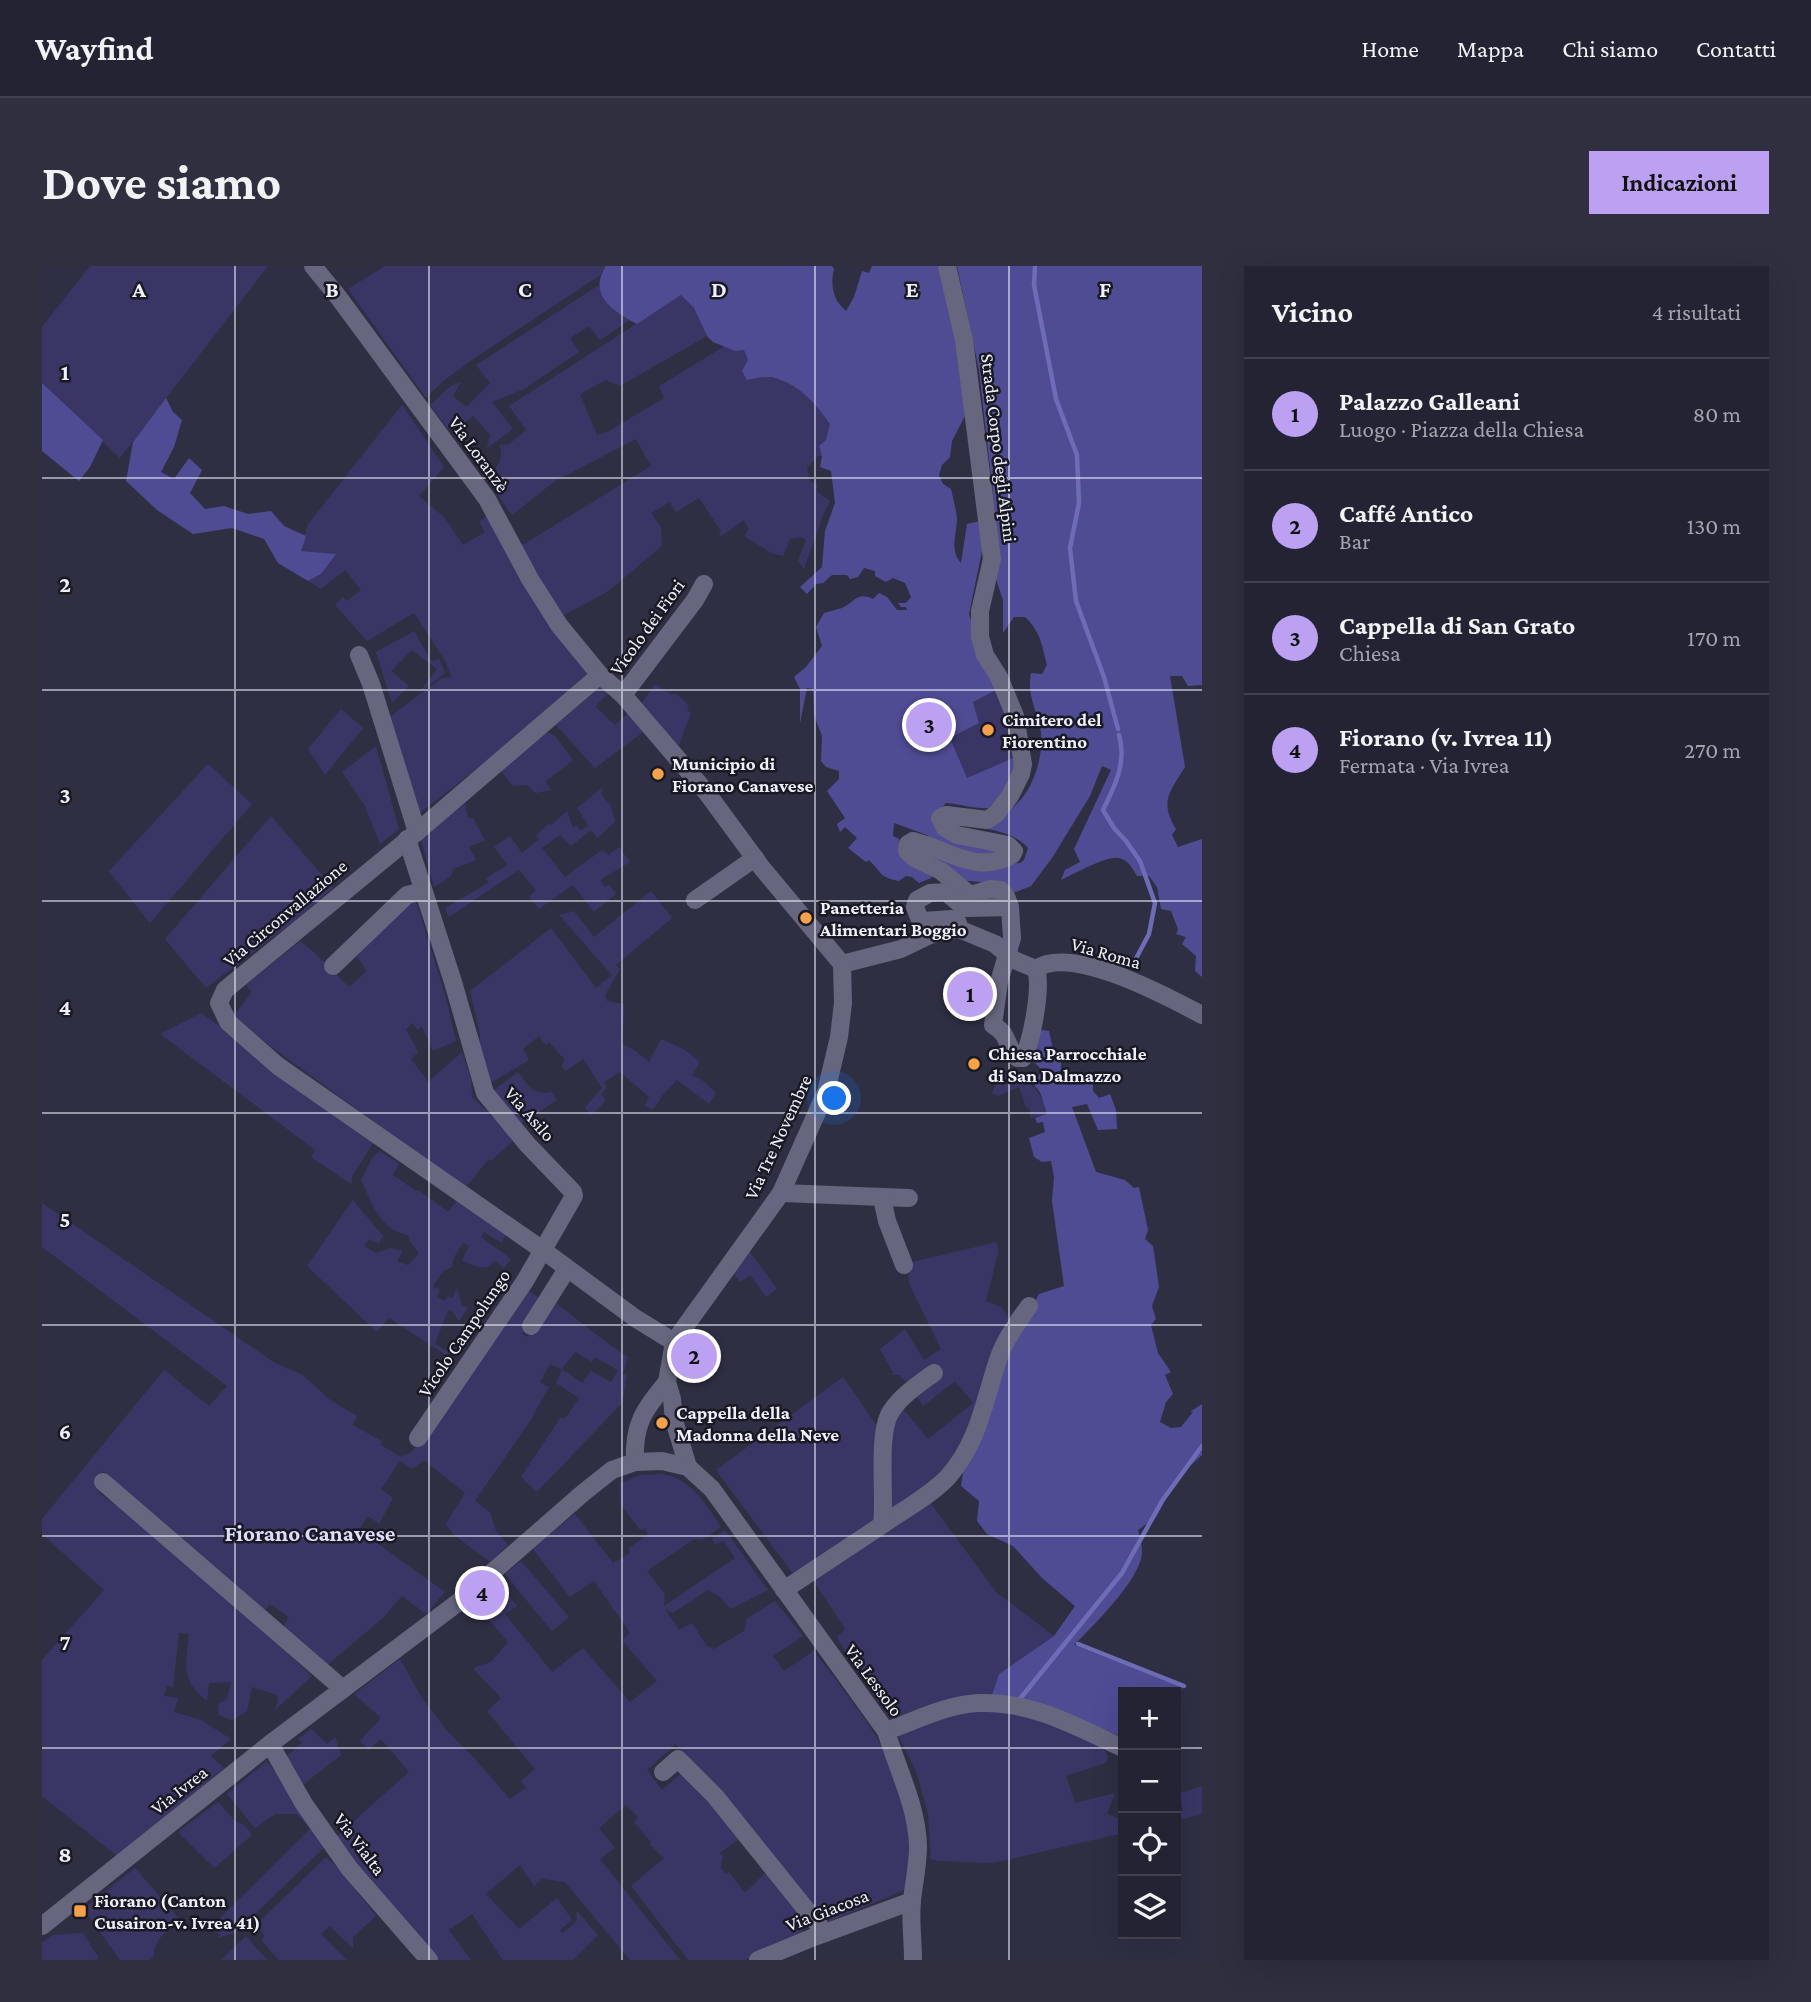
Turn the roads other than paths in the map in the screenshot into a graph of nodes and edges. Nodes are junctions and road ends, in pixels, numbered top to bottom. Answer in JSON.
{"nodes":[{"id":1,"x":313,"y":266,"type":"edge"},
{"id":2,"x":947,"y":266,"type":"edge"},
{"id":3,"x":704,"y":584,"type":"dead end"},
{"id":4,"x":359,"y":655,"type":"dead end"},
{"id":5,"x":600,"y":675,"type":"junction"},
{"id":6,"x":623,"y":695,"type":"junction"},
{"id":7,"x":412,"y":836,"type":"junction"},
{"id":8,"x":755,"y":858,"type":"junction"},
{"id":9,"x":423,"y":891,"type":"junction"},
{"id":10,"x":695,"y":900,"type":"dead end"},
{"id":11,"x":1010,"y":906,"type":"junction"},
{"id":12,"x":959,"y":929,"type":"junction"},
{"id":13,"x":842,"y":964,"type":"junction"},
{"id":14,"x":333,"y":966,"type":"dead end"},
{"id":15,"x":1036,"y":969,"type":"junction"},
{"id":16,"x":1202,"y":1015,"type":"edge"},
{"id":17,"x":780,"y":1193,"type":"junction"},
{"id":18,"x":882,"y":1198,"type":"junction"},
{"id":19,"x":909,"y":1198,"type":"dead end"},
{"id":20,"x":544,"y":1251,"type":"junction"},
{"id":21,"x":904,"y":1265,"type":"dead end"},
{"id":22,"x":567,"y":1269,"type":"junction"},
{"id":23,"x":1029,"y":1306,"type":"dead end"},
{"id":24,"x":531,"y":1326,"type":"dead end"},
{"id":25,"x":674,"y":1342,"type":"junction"},
{"id":26,"x":934,"y":1373,"type":"dead end"},
{"id":27,"x":667,"y":1382,"type":"junction"},
{"id":28,"x":418,"y":1438,"type":"dead end"},
{"id":29,"x":635,"y":1462,"type":"junction"},
{"id":30,"x":688,"y":1467,"type":"junction"},
{"id":31,"x":103,"y":1482,"type":"dead end"},
{"id":32,"x":882,"y":1525,"type":"junction"},
{"id":33,"x":783,"y":1590,"type":"junction"},
{"id":34,"x":343,"y":1689,"type":"junction"},
{"id":35,"x":886,"y":1731,"type":"junction"},
{"id":36,"x":270,"y":1744,"type":"junction"},
{"id":37,"x":1118,"y":1746,"type":"edge"},
{"id":38,"x":663,"y":1772,"type":"dead end"},
{"id":39,"x":912,"y":1901,"type":"junction"},
{"id":40,"x":42,"y":1926,"type":"edge"},
{"id":41,"x":825,"y":1933,"type":"junction"},
{"id":42,"x":429,"y":1960,"type":"edge"},
{"id":43,"x":758,"y":1960,"type":"edge"},
{"id":44,"x":914,"y":1960,"type":"edge"}],
"edges":[{"from":1,"to":5,"type":"street","name":"Via Loranzè"},
{"from":2,"to":11,"type":"street","name":"Strada Corpo degli Alpini"},
{"from":3,"to":6,"type":"street","name":"Vicolo dei Fiori"},
{"from":4,"to":7,"type":"street","name":"Via Asilo"},
{"from":5,"to":6,"type":"street","name":"Via Loranzè"},
{"from":5,"to":7,"type":"street","name":"Via Circonvallazione"},
{"from":6,"to":8,"type":"street","name":"Via Loranzè"},
{"from":7,"to":9,"type":"street","name":"Via Asilo"},
{"from":7,"to":20,"type":"street","name":"Via Circonvallazione"},
{"from":8,"to":10,"type":"street"},
{"from":8,"to":13,"type":"street","name":"Via Loranzè"},
{"from":9,"to":14,"type":"street"},
{"from":9,"to":20,"type":"street","name":"Via Asilo"},
{"from":11,"to":12,"type":"street"},
{"from":11,"to":15,"type":"street"},
{"from":12,"to":13,"type":"street"},
{"from":12,"to":15,"type":"street"},
{"from":13,"to":17,"type":"street","name":"Via Tre Novembre"},
{"from":15,"to":16,"type":"street","name":"Via Roma"},
{"from":17,"to":18,"type":"street"},
{"from":17,"to":25,"type":"street","name":"Via Tre Novembre"},
{"from":18,"to":19,"type":"street"},
{"from":18,"to":21,"type":"street"},
{"from":20,"to":22,"type":"street"},
{"from":20,"to":28,"type":"street","name":"Vicolo Campolungo"},
{"from":22,"to":24,"type":"street"},
{"from":22,"to":25,"type":"street"},
{"from":23,"to":32,"type":"street"},
{"from":25,"to":27,"type":"street"},
{"from":26,"to":32,"type":"street"},
{"from":27,"to":29,"type":"street"},
{"from":27,"to":30,"type":"street"},
{"from":29,"to":30,"type":"street"},
{"from":29,"to":34,"type":"street","name":"Via Ivrea"},
{"from":30,"to":33,"type":"street","name":"Via Lessolo"},
{"from":31,"to":34,"type":"street"},
{"from":32,"to":33,"type":"street"},
{"from":33,"to":35,"type":"street","name":"Via Lessolo"},
{"from":34,"to":36,"type":"street","name":"Via Ivrea"},
{"from":35,"to":37,"type":"street"},
{"from":35,"to":39,"type":"street","name":"Via Lessolo"},
{"from":36,"to":40,"type":"street","name":"Via Ivrea"},
{"from":36,"to":42,"type":"street","name":"Via Vialta"},
{"from":38,"to":41,"type":"street"},
{"from":39,"to":41,"type":"street","name":"Via Giacosa"},
{"from":39,"to":44,"type":"street","name":"Via Lessolo"},
{"from":41,"to":43,"type":"street","name":"Via Giacosa"}]}
